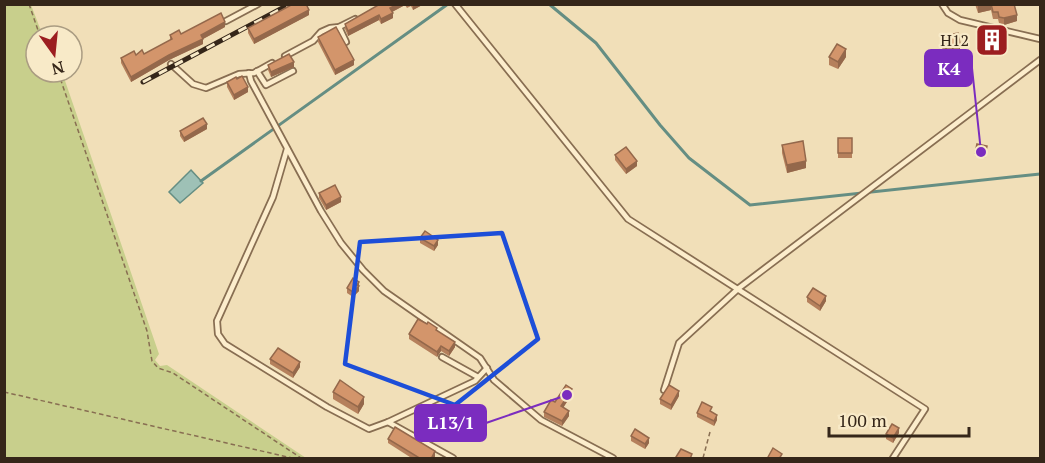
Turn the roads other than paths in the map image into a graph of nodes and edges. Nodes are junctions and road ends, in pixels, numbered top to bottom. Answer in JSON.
{"nodes":[{"id":1,"x":258,"y":4,"type":"edge"},
{"id":2,"x":455,"y":4,"type":"edge"},
{"id":3,"x":942,"y":4,"type":"edge"},
{"id":4,"x":364,"y":14,"type":"edge"},
{"id":5,"x":225,"y":21,"type":"edge"},
{"id":6,"x":339,"y":27,"type":"junction"},
{"id":7,"x":1041,"y":39,"type":"edge"},
{"id":8,"x":346,"y":42,"type":"edge"},
{"id":9,"x":1041,"y":60,"type":"edge"},
{"id":10,"x":171,"y":64,"type":"dead end"},
{"id":11,"x":257,"y":71,"type":"junction"},
{"id":12,"x":293,"y":71,"type":"dead end"},
{"id":13,"x":249,"y":74,"type":"junction"},
{"id":14,"x":287,"y":149,"type":"junction"},
{"id":15,"x":739,"y":288,"type":"junction"},
{"id":16,"x":442,"y":357,"type":"dead end"},
{"id":17,"x":488,"y":368,"type":"junction"},
{"id":18,"x":478,"y":377,"type":"junction"},
{"id":19,"x":664,"y":390,"type":"edge"},
{"id":20,"x":388,"y":422,"type":"junction"},
{"id":21,"x":453,"y":459,"type":"edge"},
{"id":22,"x":613,"y":459,"type":"edge"},
{"id":23,"x":893,"y":459,"type":"edge"}],
"edges":[{"from":1,"to":5,"type":"lane"},
{"from":2,"to":15,"type":"lane"},
{"from":3,"to":7,"type":"lane"},
{"from":4,"to":6,"type":"lane"},
{"from":6,"to":8,"type":"lane"},
{"from":6,"to":11,"type":"lane"},
{"from":9,"to":15,"type":"lane"},
{"from":10,"to":13,"type":"lane"},
{"from":11,"to":12,"type":"lane"},
{"from":11,"to":13,"type":"lane"},
{"from":13,"to":14,"type":"lane"},
{"from":14,"to":17,"type":"lane"},
{"from":14,"to":20,"type":"lane"},
{"from":15,"to":19,"type":"lane"},
{"from":15,"to":23,"type":"lane"},
{"from":16,"to":18,"type":"lane"},
{"from":17,"to":18,"type":"lane"},
{"from":17,"to":22,"type":"lane"},
{"from":18,"to":20,"type":"lane"},
{"from":20,"to":21,"type":"lane"}]}
